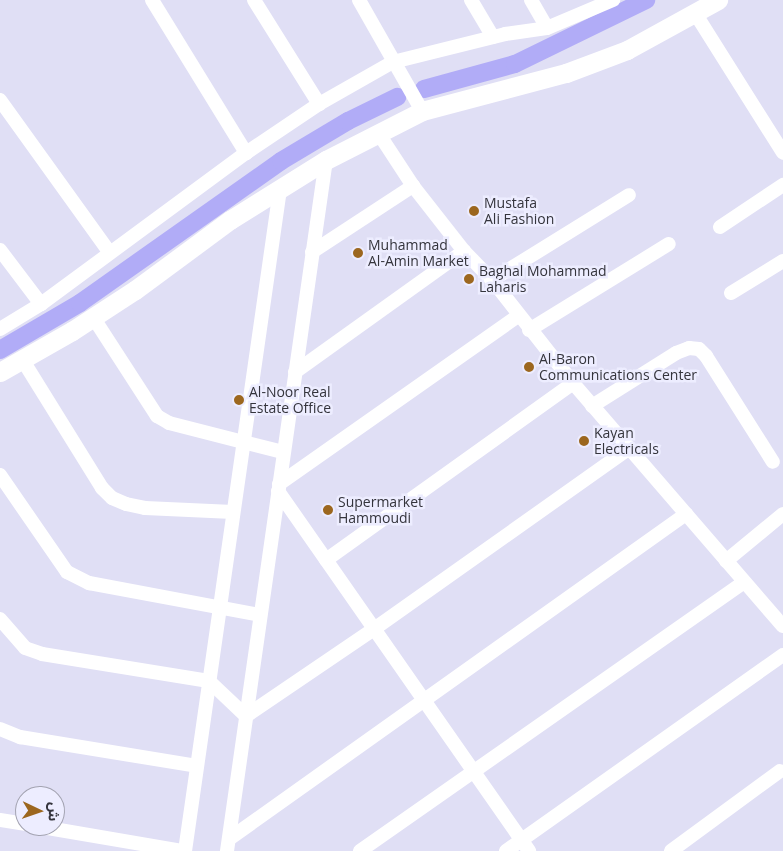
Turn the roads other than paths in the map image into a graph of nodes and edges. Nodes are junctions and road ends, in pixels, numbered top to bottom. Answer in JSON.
{"nodes":[{"id":1,"x":152,"y":0,"type":"edge"},
{"id":2,"x":254,"y":0,"type":"edge"},
{"id":3,"x":359,"y":0,"type":"edge"},
{"id":4,"x":471,"y":0,"type":"edge"},
{"id":5,"x":531,"y":0,"type":"edge"},
{"id":6,"x":614,"y":0,"type":"edge"},
{"id":7,"x":718,"y":0,"type":"edge"},
{"id":8,"x":695,"y":13,"type":"junction"},
{"id":9,"x":547,"y":28,"type":"junction"},
{"id":10,"x":493,"y":37,"type":"junction"},
{"id":11,"x":394,"y":62,"type":"junction"},
{"id":12,"x":0,"y":100,"type":"edge"},
{"id":13,"x":319,"y":104,"type":"junction"},
{"id":14,"x":422,"y":111,"type":"junction"},
{"id":15,"x":379,"y":134,"type":"junction"},
{"id":16,"x":246,"y":153,"type":"junction"},
{"id":17,"x":783,"y":153,"type":"edge"},
{"id":18,"x":326,"y":160,"type":"junction"},
{"id":19,"x":783,"y":185,"type":"edge"},
{"id":20,"x":413,"y":186,"type":"junction"},
{"id":21,"x":280,"y":189,"type":"junction"},
{"id":22,"x":628,"y":195,"type":"dead end"},
{"id":23,"x":720,"y":227,"type":"dead end"},
{"id":24,"x":669,"y":244,"type":"dead end"},
{"id":25,"x":0,"y":250,"type":"edge"},
{"id":26,"x":464,"y":251,"type":"junction"},
{"id":27,"x":312,"y":252,"type":"junction"},
{"id":28,"x":110,"y":253,"type":"junction"},
{"id":29,"x":783,"y":261,"type":"edge"},
{"id":30,"x":492,"y":280,"type":"junction"},
{"id":31,"x":731,"y":293,"type":"dead end"},
{"id":32,"x":41,"y":304,"type":"junction"},
{"id":33,"x":518,"y":316,"type":"junction"},
{"id":34,"x":93,"y":318,"type":"junction"},
{"id":35,"x":0,"y":328,"type":"edge"},
{"id":36,"x":529,"y":330,"type":"junction"},
{"id":37,"x":22,"y":359,"type":"junction"},
{"id":38,"x":0,"y":372,"type":"edge"},
{"id":39,"x":295,"y":372,"type":"junction"},
{"id":40,"x":573,"y":384,"type":"junction"},
{"id":41,"x":592,"y":406,"type":"junction"},
{"id":42,"x":243,"y":444,"type":"junction"},
{"id":43,"x":628,"y":449,"type":"junction"},
{"id":44,"x":283,"y":452,"type":"junction"},
{"id":45,"x":772,"y":462,"type":"dead end"},
{"id":46,"x":0,"y":475,"type":"edge"},
{"id":47,"x":278,"y":488,"type":"junction"},
{"id":48,"x":233,"y":512,"type":"junction"},
{"id":49,"x":686,"y":514,"type":"junction"},
{"id":50,"x":783,"y":514,"type":"edge"},
{"id":51,"x":326,"y":560,"type":"junction"},
{"id":52,"x":726,"y":561,"type":"junction"},
{"id":53,"x":744,"y":582,"type":"junction"},
{"id":54,"x":220,"y":608,"type":"junction"},
{"id":55,"x":260,"y":615,"type":"junction"},
{"id":56,"x":0,"y":619,"type":"edge"},
{"id":57,"x":783,"y":626,"type":"edge"},
{"id":58,"x":374,"y":629,"type":"junction"},
{"id":59,"x":783,"y":655,"type":"edge"},
{"id":60,"x":209,"y":681,"type":"junction"},
{"id":61,"x":424,"y":699,"type":"junction"},
{"id":62,"x":246,"y":716,"type":"junction"},
{"id":63,"x":0,"y":729,"type":"edge"},
{"id":64,"x":197,"y":766,"type":"junction"},
{"id":65,"x":473,"y":771,"type":"junction"},
{"id":66,"x":780,"y":771,"type":"dead end"},
{"id":67,"x":0,"y":820,"type":"edge"},
{"id":68,"x":15,"y":822,"type":"edge"},
{"id":69,"x":65,"y":831,"type":"edge"},
{"id":70,"x":228,"y":845,"type":"edge"},
{"id":71,"x":525,"y":846,"type":"edge"},
{"id":72,"x":182,"y":851,"type":"edge"},
{"id":73,"x":186,"y":851,"type":"edge"},
{"id":74,"x":360,"y":851,"type":"edge"},
{"id":75,"x":506,"y":851,"type":"edge"},
{"id":76,"x":671,"y":851,"type":"edge"}],
"edges":[{"from":1,"to":16,"type":"street"},
{"from":2,"to":13,"type":"street"},
{"from":3,"to":11,"type":"street"},
{"from":4,"to":10,"type":"street"},
{"from":5,"to":9,"type":"street"},
{"from":6,"to":9,"type":"street"},
{"from":7,"to":8,"type":"street"},
{"from":8,"to":14,"type":"street"},
{"from":8,"to":17,"type":"street"},
{"from":9,"to":10,"type":"street"},
{"from":10,"to":11,"type":"street"},
{"from":11,"to":13,"type":"street"},
{"from":11,"to":14,"type":"street"},
{"from":12,"to":28,"type":"street"},
{"from":13,"to":16,"type":"street"},
{"from":14,"to":15,"type":"street"},
{"from":15,"to":18,"type":"street"},
{"from":15,"to":20,"type":"street"},
{"from":16,"to":28,"type":"street"},
{"from":18,"to":21,"type":"street"},
{"from":18,"to":27,"type":"street"},
{"from":19,"to":23,"type":"street"},
{"from":20,"to":26,"type":"street"},
{"from":20,"to":27,"type":"street"},
{"from":21,"to":34,"type":"street"},
{"from":21,"to":42,"type":"street"},
{"from":22,"to":30,"type":"street"},
{"from":24,"to":36,"type":"street"},
{"from":25,"to":32,"type":"street"},
{"from":26,"to":30,"type":"street"},
{"from":26,"to":39,"type":"street"},
{"from":27,"to":39,"type":"street"},
{"from":28,"to":32,"type":"street"},
{"from":29,"to":31,"type":"street"},
{"from":30,"to":33,"type":"street"},
{"from":32,"to":35,"type":"street"},
{"from":33,"to":36,"type":"street"},
{"from":33,"to":47,"type":"street"},
{"from":34,"to":37,"type":"street"},
{"from":34,"to":42,"type":"street"},
{"from":36,"to":40,"type":"street"},
{"from":37,"to":38,"type":"street"},
{"from":37,"to":48,"type":"street"},
{"from":39,"to":44,"type":"street"},
{"from":40,"to":41,"type":"street"},
{"from":40,"to":51,"type":"street"},
{"from":41,"to":43,"type":"street"},
{"from":41,"to":45,"type":"street"},
{"from":42,"to":44,"type":"street"},
{"from":42,"to":48,"type":"street"},
{"from":43,"to":49,"type":"street"},
{"from":43,"to":58,"type":"street"},
{"from":44,"to":47,"type":"street"},
{"from":46,"to":54,"type":"street"},
{"from":47,"to":51,"type":"street"},
{"from":47,"to":55,"type":"street"},
{"from":48,"to":54,"type":"street"},
{"from":49,"to":52,"type":"street"},
{"from":49,"to":61,"type":"street"},
{"from":50,"to":52,"type":"street"},
{"from":51,"to":58,"type":"street"},
{"from":52,"to":53,"type":"street"},
{"from":53,"to":57,"type":"street"},
{"from":53,"to":65,"type":"street"},
{"from":54,"to":55,"type":"street"},
{"from":54,"to":60,"type":"street"},
{"from":55,"to":62,"type":"street"},
{"from":56,"to":60,"type":"street"},
{"from":58,"to":61,"type":"street"},
{"from":58,"to":62,"type":"street"},
{"from":59,"to":71,"type":"street"},
{"from":60,"to":62,"type":"street"},
{"from":60,"to":64,"type":"street"},
{"from":61,"to":65,"type":"street"},
{"from":61,"to":70,"type":"street"},
{"from":62,"to":70,"type":"street"},
{"from":63,"to":64,"type":"street"},
{"from":64,"to":73,"type":"street"},
{"from":65,"to":71,"type":"street"},
{"from":65,"to":74,"type":"street"},
{"from":66,"to":76,"type":"street"},
{"from":67,"to":68,"type":"street"},
{"from":69,"to":72,"type":"street"},
{"from":71,"to":75,"type":"street"}]}
